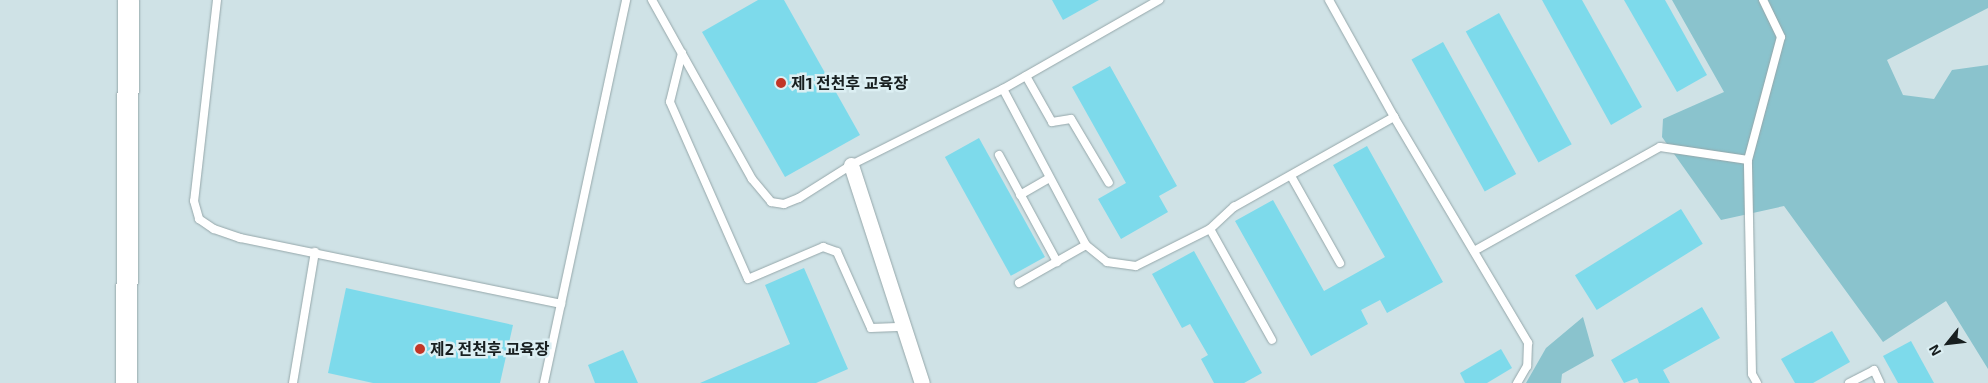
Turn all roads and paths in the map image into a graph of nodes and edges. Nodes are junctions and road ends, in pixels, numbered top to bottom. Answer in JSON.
{"nodes":[{"id":1,"x":128,"y":0,"type":"edge"},
{"id":2,"x":217,"y":0,"type":"edge"},
{"id":3,"x":626,"y":0,"type":"edge"},
{"id":4,"x":652,"y":0,"type":"edge"},
{"id":5,"x":1159,"y":0,"type":"edge"},
{"id":6,"x":1329,"y":0,"type":"edge"},
{"id":7,"x":1763,"y":0,"type":"edge"},
{"id":8,"x":682,"y":53,"type":"junction"},
{"id":9,"x":1026,"y":76,"type":"junction"},
{"id":10,"x":1003,"y":89,"type":"junction"},
{"id":11,"x":1394,"y":117,"type":"junction"},
{"id":12,"x":999,"y":155,"type":"dead end"},
{"id":13,"x":1748,"y":160,"type":"junction"},
{"id":14,"x":851,"y":165,"type":"junction"},
{"id":15,"x":1290,"y":176,"type":"junction"},
{"id":16,"x":1050,"y":178,"type":"junction"},
{"id":17,"x":1109,"y":183,"type":"dead end"},
{"id":18,"x":1020,"y":195,"type":"junction"},
{"id":19,"x":1210,"y":229,"type":"junction"},
{"id":20,"x":1086,"y":245,"type":"junction"},
{"id":21,"x":1474,"y":251,"type":"junction"},
{"id":22,"x":314,"y":252,"type":"junction"},
{"id":23,"x":1057,"y":262,"type":"junction"},
{"id":24,"x":1340,"y":263,"type":"dead end"},
{"id":25,"x":1019,"y":283,"type":"dead end"},
{"id":26,"x":562,"y":304,"type":"junction"},
{"id":27,"x":904,"y":327,"type":"junction"},
{"id":28,"x":1272,"y":340,"type":"dead end"},
{"id":29,"x":126,"y":383,"type":"edge"},
{"id":30,"x":294,"y":383,"type":"edge"},
{"id":31,"x":544,"y":383,"type":"edge"},
{"id":32,"x":922,"y":383,"type":"edge"},
{"id":33,"x":1517,"y":383,"type":"edge"},
{"id":34,"x":1757,"y":383,"type":"edge"},
{"id":35,"x":1849,"y":383,"type":"edge"},
{"id":36,"x":1880,"y":383,"type":"edge"}],
"edges":[{"from":1,"to":29,"type":"main road"},
{"from":2,"to":22,"type":"lane"},
{"from":3,"to":26,"type":"lane"},
{"from":4,"to":8,"type":"lane"},
{"from":5,"to":9,"type":"lane"},
{"from":6,"to":11,"type":"lane"},
{"from":7,"to":13,"type":"lane"},
{"from":8,"to":14,"type":"lane"},
{"from":8,"to":27,"type":"lane"},
{"from":9,"to":10,"type":"lane"},
{"from":9,"to":17,"type":"lane"},
{"from":10,"to":14,"type":"lane"},
{"from":10,"to":16,"type":"lane"},
{"from":11,"to":15,"type":"lane"},
{"from":11,"to":21,"type":"lane"},
{"from":12,"to":18,"type":"lane"},
{"from":13,"to":21,"type":"lane"},
{"from":13,"to":34,"type":"lane"},
{"from":14,"to":27,"type":"street"},
{"from":15,"to":19,"type":"lane"},
{"from":15,"to":24,"type":"lane"},
{"from":16,"to":18,"type":"lane"},
{"from":16,"to":20,"type":"lane"},
{"from":18,"to":23,"type":"lane"},
{"from":19,"to":20,"type":"lane"},
{"from":19,"to":28,"type":"lane"},
{"from":20,"to":23,"type":"lane"},
{"from":21,"to":33,"type":"lane"},
{"from":22,"to":26,"type":"lane"},
{"from":22,"to":30,"type":"lane"},
{"from":23,"to":25,"type":"lane"},
{"from":26,"to":31,"type":"lane"},
{"from":27,"to":32,"type":"street"},
{"from":35,"to":36,"type":"lane"}]}
